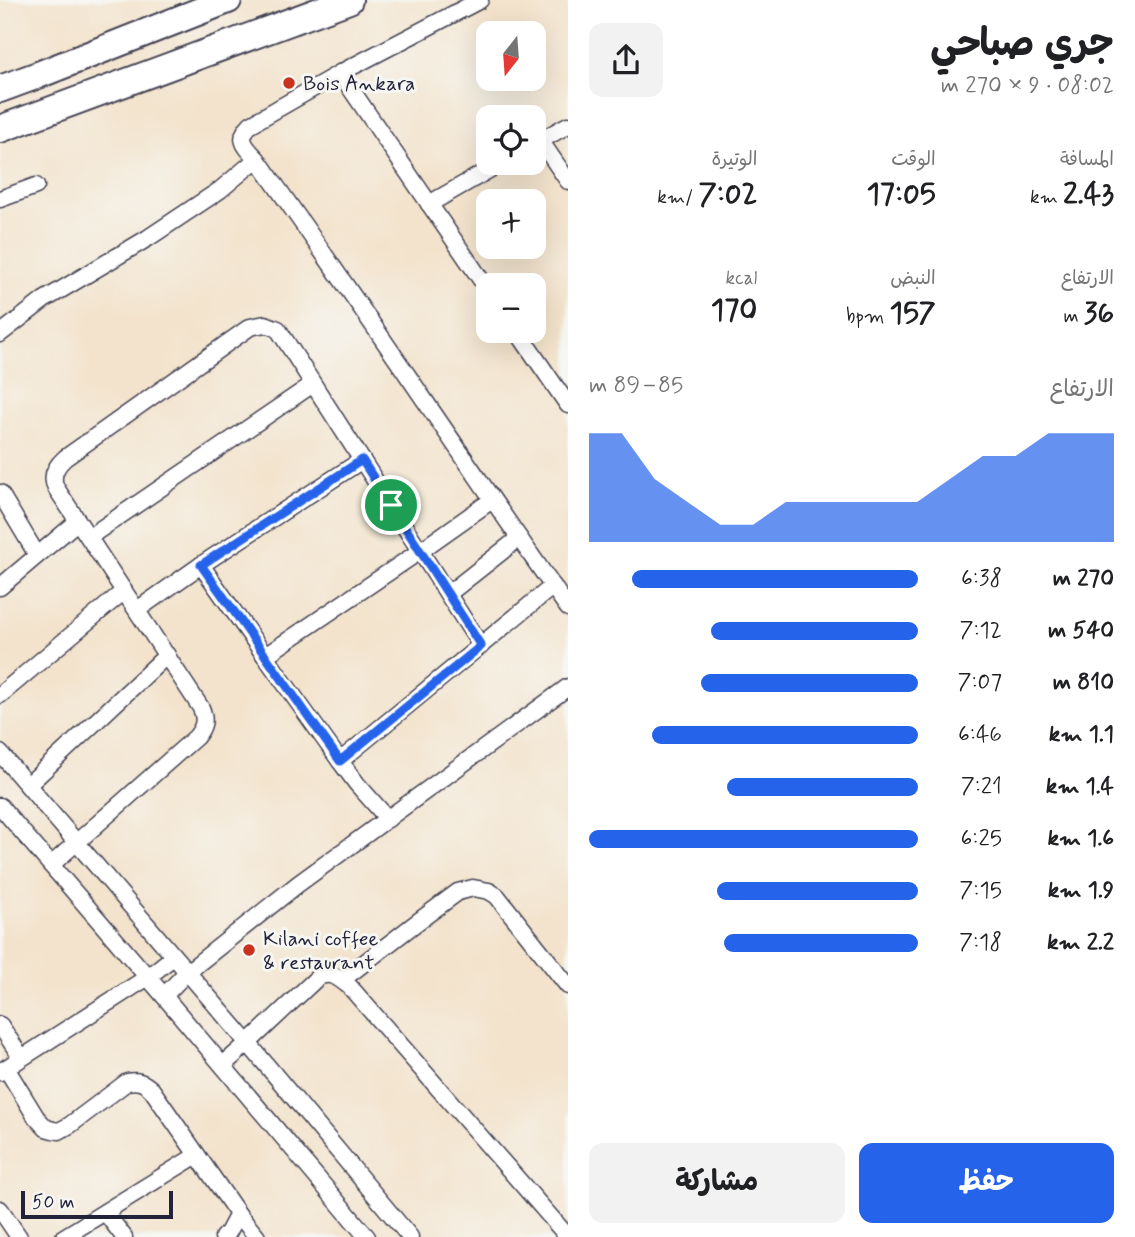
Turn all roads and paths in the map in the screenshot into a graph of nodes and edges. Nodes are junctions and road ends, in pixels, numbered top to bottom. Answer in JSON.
{"nodes":[{"id":1,"x":349,"y":0,"type":"edge"},
{"id":2,"x":480,"y":0,"type":"edge"},
{"id":3,"x":217,"y":2,"type":"edge"},
{"id":4,"x":340,"y":73,"type":"junction"},
{"id":5,"x":0,"y":89,"type":"edge"},
{"id":6,"x":568,"y":125,"type":"edge"},
{"id":7,"x":0,"y":129,"type":"edge"},
{"id":8,"x":546,"y":137,"type":"edge"},
{"id":9,"x":546,"y":153,"type":"edge"},
{"id":10,"x":257,"y":159,"type":"junction"},
{"id":11,"x":480,"y":175,"type":"edge"},
{"id":12,"x":568,"y":181,"type":"edge"},
{"id":13,"x":36,"y":186,"type":"dead end"},
{"id":14,"x":0,"y":199,"type":"edge"},
{"id":15,"x":429,"y":204,"type":"junction"},
{"id":16,"x":476,"y":273,"type":"edge"},
{"id":17,"x":0,"y":334,"type":"edge"},
{"id":18,"x":525,"y":343,"type":"edge"},
{"id":19,"x":313,"y":384,"type":"junction"},
{"id":20,"x":568,"y":405,"type":"edge"},
{"id":21,"x":362,"y":460,"type":"junction"},
{"id":22,"x":0,"y":493,"type":"edge"},
{"id":23,"x":492,"y":500,"type":"junction"},
{"id":24,"x":78,"y":521,"type":"junction"},
{"id":25,"x":89,"y":537,"type":"junction"},
{"id":26,"x":519,"y":538,"type":"junction"},
{"id":27,"x":420,"y":551,"type":"junction"},
{"id":28,"x":37,"y":555,"type":"junction"},
{"id":29,"x":201,"y":565,"type":"junction"},
{"id":30,"x":553,"y":586,"type":"junction"},
{"id":31,"x":0,"y":587,"type":"edge"},
{"id":32,"x":124,"y":591,"type":"junction"},
{"id":33,"x":448,"y":594,"type":"junction"},
{"id":34,"x":568,"y":608,"type":"edge"},
{"id":35,"x":137,"y":610,"type":"junction"},
{"id":36,"x":481,"y":646,"type":"junction"},
{"id":37,"x":167,"y":655,"type":"junction"},
{"id":38,"x":265,"y":656,"type":"junction"},
{"id":39,"x":568,"y":687,"type":"edge"},
{"id":40,"x":0,"y":695,"type":"edge"},
{"id":41,"x":0,"y":753,"type":"edge"},
{"id":42,"x":340,"y":761,"type":"junction"},
{"id":43,"x":28,"y":785,"type":"junction"},
{"id":44,"x":0,"y":806,"type":"edge"},
{"id":45,"x":388,"y":819,"type":"junction"},
{"id":46,"x":76,"y":842,"type":"junction"},
{"id":47,"x":51,"y":864,"type":"junction"},
{"id":48,"x":173,"y":957,"type":"junction"},
{"id":49,"x":186,"y":973,"type":"junction"},
{"id":50,"x":148,"y":976,"type":"junction"},
{"id":51,"x":342,"y":980,"type":"junction"},
{"id":52,"x":568,"y":986,"type":"edge"},
{"id":53,"x":164,"y":996,"type":"junction"},
{"id":54,"x":0,"y":1025,"type":"edge"},
{"id":55,"x":248,"y":1044,"type":"junction"},
{"id":56,"x":22,"y":1057,"type":"junction"},
{"id":57,"x":223,"y":1065,"type":"junction"},
{"id":58,"x":3,"y":1070,"type":"edge"},
{"id":59,"x":197,"y":1155,"type":"junction"},
{"id":60,"x":0,"y":1209,"type":"edge"},
{"id":61,"x":104,"y":1212,"type":"junction"},
{"id":62,"x":238,"y":1214,"type":"junction"},
{"id":63,"x":19,"y":1237,"type":"edge"},
{"id":64,"x":64,"y":1237,"type":"edge"},
{"id":65,"x":124,"y":1237,"type":"edge"},
{"id":66,"x":223,"y":1237,"type":"edge"},
{"id":67,"x":257,"y":1237,"type":"edge"},
{"id":68,"x":367,"y":1237,"type":"edge"},
{"id":69,"x":410,"y":1237,"type":"edge"},
{"id":70,"x":568,"y":1237,"type":"edge"}],
"edges":[{"from":1,"to":7,"type":"main road"},
{"from":2,"to":4,"type":"street"},
{"from":3,"to":5,"type":"main road"},
{"from":4,"to":10,"type":"street"},
{"from":4,"to":15,"type":"street"},
{"from":6,"to":8,"type":"street"},
{"from":9,"to":12,"type":"street"},
{"from":10,"to":17,"type":"street"},
{"from":10,"to":23,"type":"street"},
{"from":11,"to":15,"type":"street"},
{"from":13,"to":14,"type":"street"},
{"from":15,"to":16,"type":"street"},
{"from":18,"to":20,"type":"street"},
{"from":19,"to":21,"type":"street"},
{"from":19,"to":24,"type":"street"},
{"from":19,"to":25,"type":"street"},
{"from":21,"to":27,"type":"street"},
{"from":21,"to":29,"type":"street"},
{"from":22,"to":28,"type":"street"},
{"from":23,"to":26,"type":"street"},
{"from":23,"to":27,"type":"street"},
{"from":24,"to":25,"type":"street"},
{"from":24,"to":28,"type":"street"},
{"from":25,"to":32,"type":"street"},
{"from":26,"to":30,"type":"street"},
{"from":26,"to":33,"type":"street"},
{"from":27,"to":33,"type":"street"},
{"from":27,"to":38,"type":"street"},
{"from":28,"to":31,"type":"street"},
{"from":29,"to":35,"type":"street"},
{"from":29,"to":38,"type":"street"},
{"from":30,"to":34,"type":"street"},
{"from":30,"to":36,"type":"street"},
{"from":32,"to":35,"type":"street"},
{"from":32,"to":40,"type":"street"},
{"from":33,"to":36,"type":"street"},
{"from":35,"to":37,"type":"street"},
{"from":36,"to":42,"type":"street"},
{"from":37,"to":43,"type":"street"},
{"from":37,"to":46,"type":"street"},
{"from":38,"to":42,"type":"street"},
{"from":39,"to":45,"type":"street"},
{"from":41,"to":43,"type":"street"},
{"from":42,"to":45,"type":"street"},
{"from":43,"to":46,"type":"street"},
{"from":44,"to":47,"type":"street"},
{"from":45,"to":49,"type":"street"},
{"from":46,"to":47,"type":"street"},
{"from":46,"to":48,"type":"street"},
{"from":47,"to":50,"type":"street"},
{"from":48,"to":49,"type":"street"},
{"from":48,"to":50,"type":"street"},
{"from":49,"to":53,"type":"street"},
{"from":49,"to":55,"type":"street"},
{"from":50,"to":53,"type":"street"},
{"from":50,"to":56,"type":"street"},
{"from":51,"to":52,"type":"street"},
{"from":51,"to":55,"type":"street"},
{"from":51,"to":70,"type":"street"},
{"from":53,"to":57,"type":"street"},
{"from":54,"to":56,"type":"street"},
{"from":55,"to":57,"type":"street"},
{"from":55,"to":69,"type":"street"},
{"from":56,"to":58,"type":"street"},
{"from":57,"to":68,"type":"street"},
{"from":58,"to":59,"type":"street"},
{"from":59,"to":61,"type":"street"},
{"from":59,"to":62,"type":"street"},
{"from":60,"to":63,"type":"street"},
{"from":61,"to":64,"type":"street"},
{"from":61,"to":65,"type":"street"},
{"from":62,"to":66,"type":"street"},
{"from":62,"to":67,"type":"street"}]}
